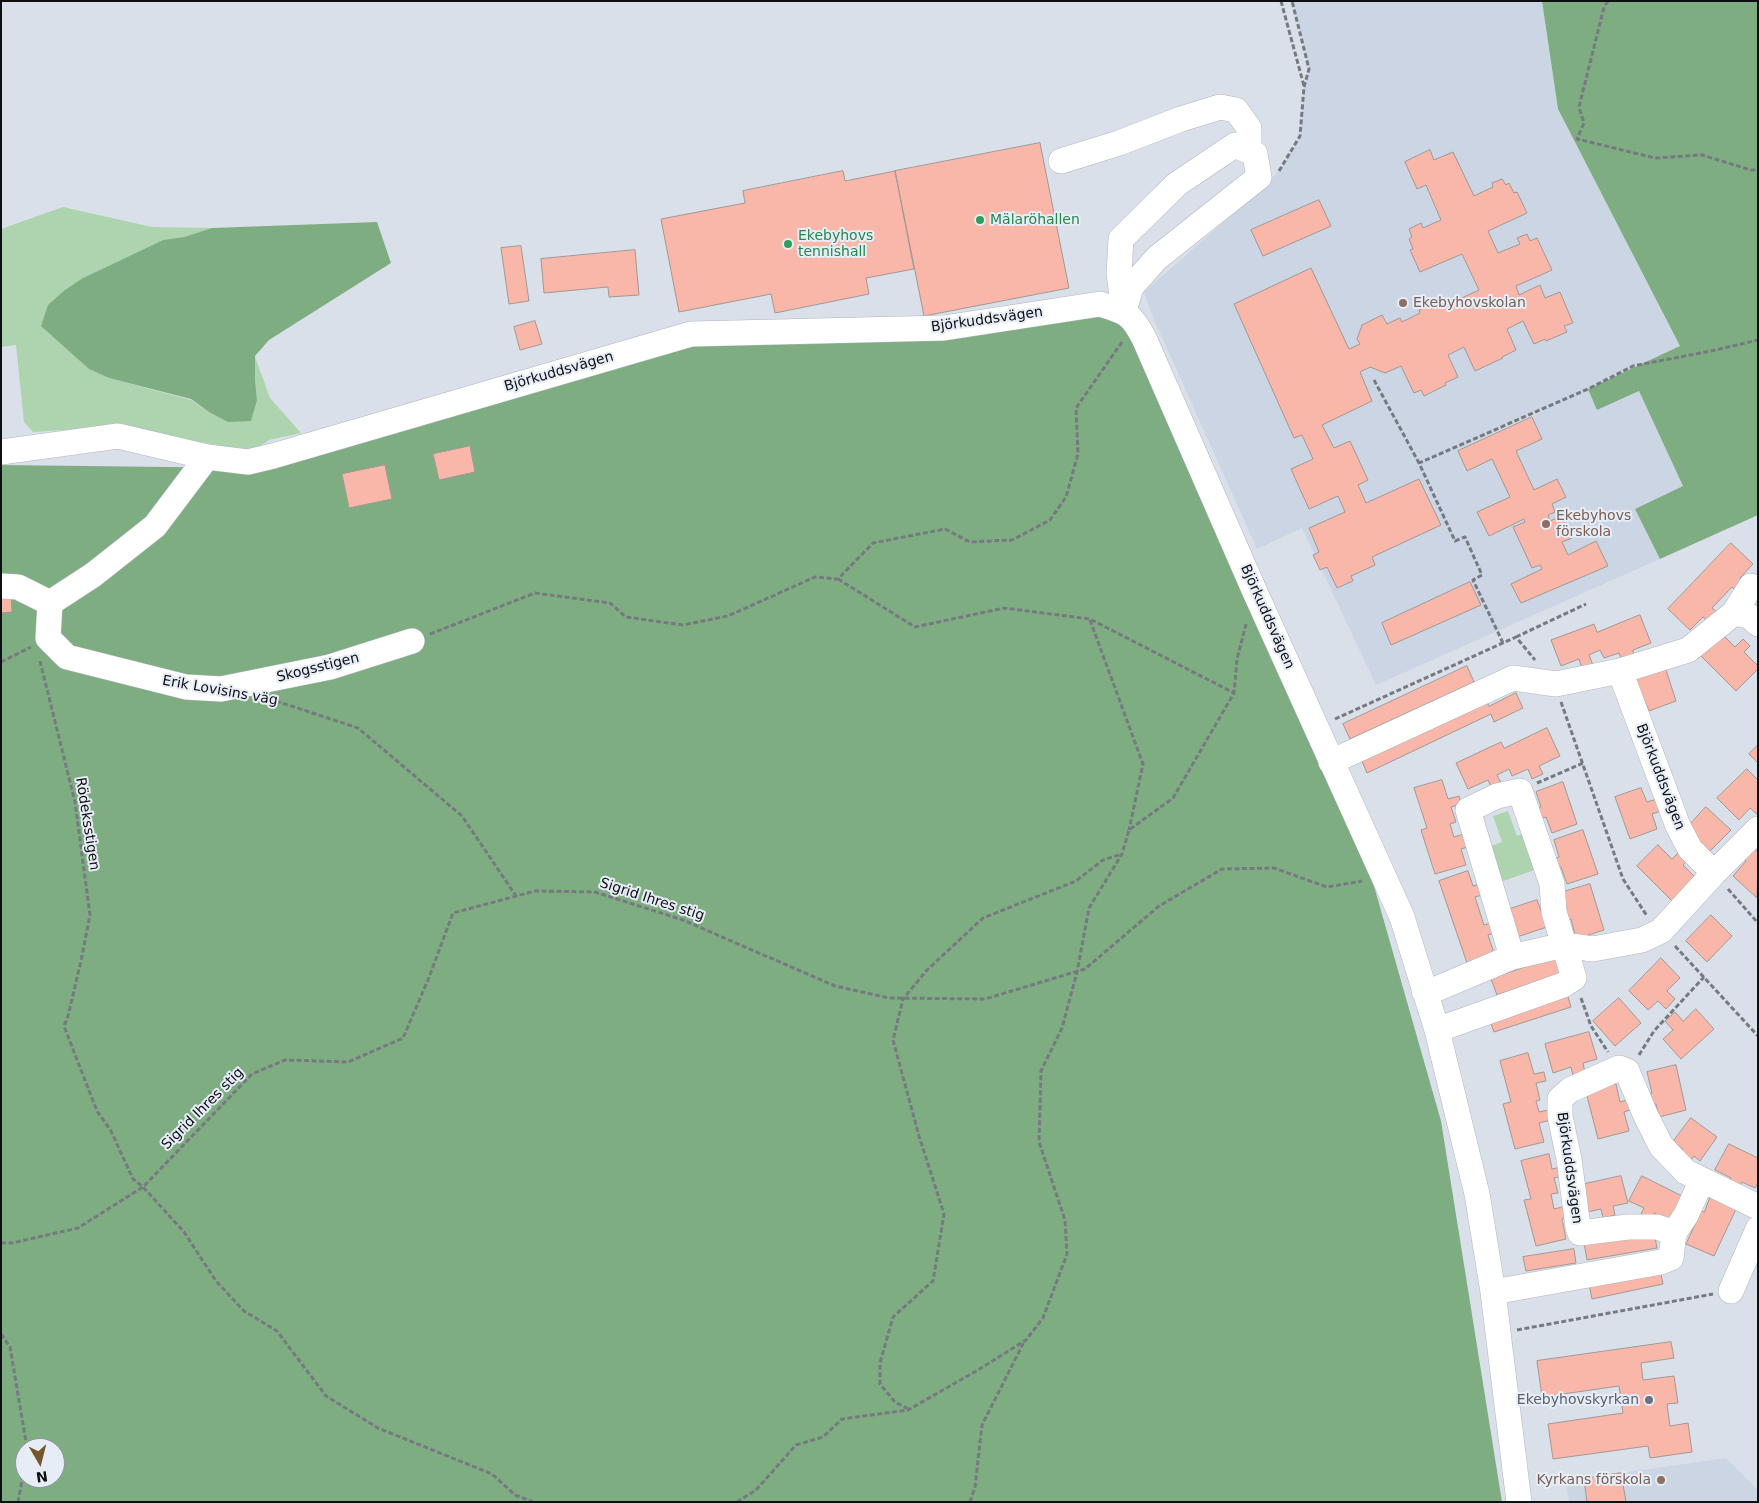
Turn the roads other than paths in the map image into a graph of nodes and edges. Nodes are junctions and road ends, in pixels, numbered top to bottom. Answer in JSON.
{"nodes":[{"id":1,"x":1249,"y":151,"type":"junction"},
{"id":2,"x":1061,"y":161,"type":"dead end"},
{"id":3,"x":1130,"y":316,"type":"junction"},
{"id":4,"x":1,"y":452,"type":"edge"},
{"id":5,"x":207,"y":457,"type":"junction"},
{"id":6,"x":1,"y":586,"type":"edge"},
{"id":7,"x":1751,"y":586,"type":"dead end"},
{"id":8,"x":50,"y":603,"type":"junction"},
{"id":9,"x":1734,"y":613,"type":"junction"},
{"id":10,"x":1758,"y":624,"type":"edge"},
{"id":11,"x":412,"y":641,"type":"road end"},
{"id":12,"x":1620,"y":671,"type":"junction"},
{"id":13,"x":221,"y":689,"type":"joint"},
{"id":14,"x":1332,"y":762,"type":"junction"},
{"id":15,"x":1758,"y":829,"type":"edge"},
{"id":16,"x":1714,"y":874,"type":"junction"},
{"id":17,"x":1564,"y":945,"type":"junction"},
{"id":18,"x":1512,"y":957,"type":"junction"},
{"id":19,"x":1424,"y":991,"type":"junction"},
{"id":20,"x":1437,"y":1030,"type":"junction"},
{"id":21,"x":1702,"y":1180,"type":"junction"},
{"id":22,"x":1758,"y":1206,"type":"edge"},
{"id":23,"x":1758,"y":1229,"type":"edge"},
{"id":24,"x":1674,"y":1233,"type":"junction"},
{"id":25,"x":1731,"y":1291,"type":"road end"},
{"id":26,"x":1493,"y":1292,"type":"junction"},
{"id":27,"x":1519,"y":1502,"type":"edge"}],
"edges":[{"from":1,"to":2,"type":"street"},
{"from":1,"to":3,"type":"street"},
{"from":1,"to":3,"type":"street","name":"Björkuddsvägen"},
{"from":3,"to":5,"type":"street","name":"Björkuddsvägen"},
{"from":3,"to":14,"type":"street","name":"Björkuddsvägen"},
{"from":4,"to":5,"type":"street","name":"Björkuddsvägen"},
{"from":5,"to":8,"type":"street"},
{"from":6,"to":8,"type":"street"},
{"from":7,"to":9,"type":"street"},
{"from":8,"to":13,"type":"street","name":"Erik Lovisins väg"},
{"from":9,"to":10,"type":"street"},
{"from":9,"to":12,"type":"street"},
{"from":11,"to":13,"type":"street","name":"Skogsstigen"},
{"from":12,"to":14,"type":"street"},
{"from":12,"to":16,"type":"street","name":"Björkuddsvägen"},
{"from":14,"to":19,"type":"street","name":"Björkuddsvägen"},
{"from":15,"to":16,"type":"street"},
{"from":16,"to":17,"type":"street"},
{"from":17,"to":18,"type":"street"},
{"from":17,"to":18,"type":"street"},
{"from":17,"to":20,"type":"street"},
{"from":18,"to":19,"type":"street"},
{"from":19,"to":20,"type":"street","name":"Björkuddsvägen"},
{"from":20,"to":26,"type":"street","name":"Björkuddsvägen"},
{"from":21,"to":22,"type":"street"},
{"from":21,"to":24,"type":"street"},
{"from":21,"to":24,"type":"street","name":"Björkuddsvägen"},
{"from":23,"to":25,"type":"street"},
{"from":24,"to":26,"type":"street"},
{"from":26,"to":27,"type":"street","name":"Björkuddsvägen"}]}
